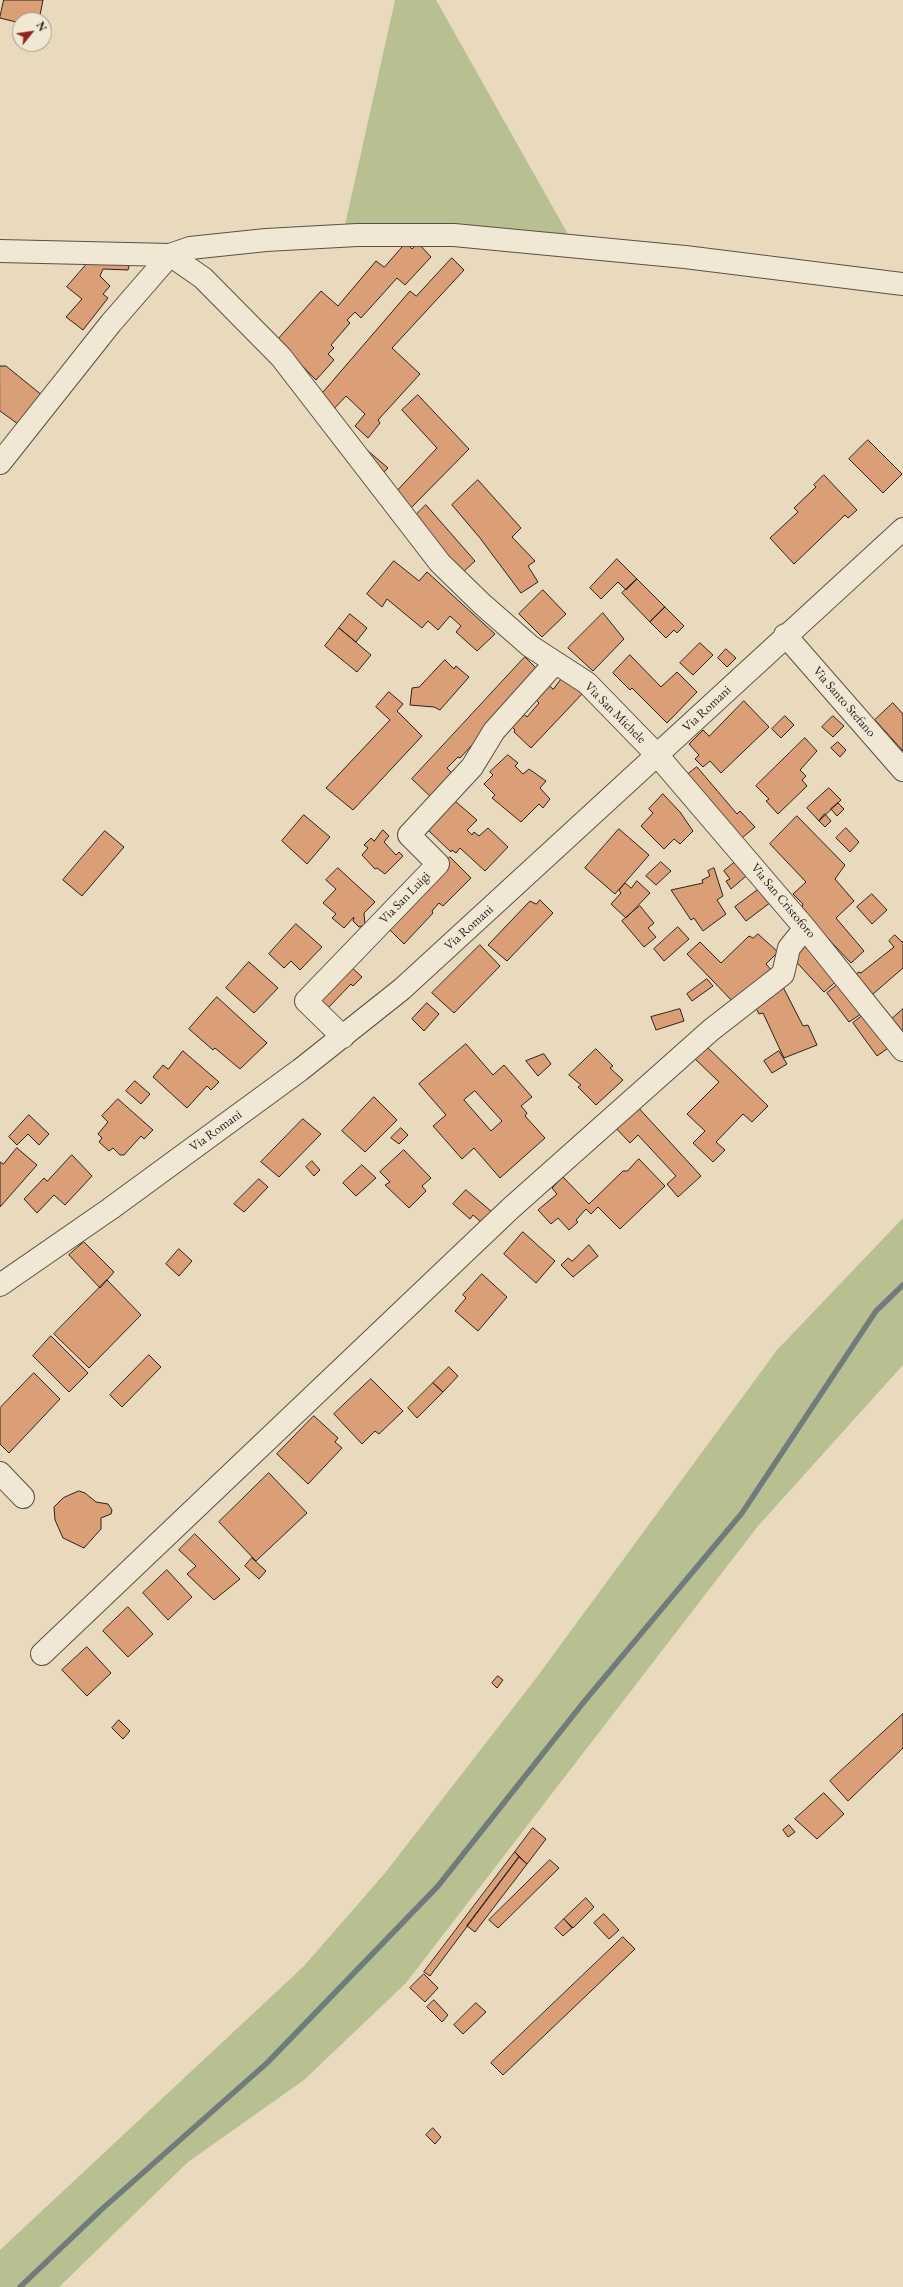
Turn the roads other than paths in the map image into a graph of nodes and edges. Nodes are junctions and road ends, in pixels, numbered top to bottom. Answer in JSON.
{"nodes":[{"id":1,"x":0,"y":251,"type":"edge"},
{"id":2,"x":170,"y":255,"type":"junction"},
{"id":3,"x":903,"y":284,"type":"edge"},
{"id":4,"x":0,"y":463,"type":"edge"},
{"id":5,"x":903,"y":529,"type":"edge"},
{"id":6,"x":785,"y":635,"type":"junction"},
{"id":7,"x":555,"y":663,"type":"junction"},
{"id":8,"x":658,"y":756,"type":"junction"},
{"id":9,"x":903,"y":770,"type":"edge"},
{"id":10,"x":805,"y":928,"type":"junction"},
{"id":11,"x":343,"y":1036,"type":"junction"},
{"id":12,"x":903,"y":1050,"type":"edge"},
{"id":13,"x":0,"y":1285,"type":"edge"},
{"id":14,"x":0,"y":1473,"type":"edge"},
{"id":15,"x":23,"y":1497,"type":"dead end"},
{"id":16,"x":42,"y":1654,"type":"dead end"}],
"edges":[{"from":1,"to":2,"type":"street"},
{"from":2,"to":3,"type":"street"},
{"from":2,"to":4,"type":"street"},
{"from":2,"to":7,"type":"street","name":"Via San Michele"},
{"from":5,"to":6,"type":"street","name":"Via Romani"},
{"from":6,"to":8,"type":"street","name":"Via Romani"},
{"from":6,"to":9,"type":"street","name":"Via Santo Stefano"},
{"from":7,"to":8,"type":"street","name":"Via San Michele"},
{"from":7,"to":11,"type":"street","name":"Via San Luigi"},
{"from":8,"to":10,"type":"street","name":"Via San Cristoforo"},
{"from":8,"to":11,"type":"street","name":"Via Romani"},
{"from":10,"to":12,"type":"street","name":"Via San Cristoforo"},
{"from":10,"to":16,"type":"street"},
{"from":11,"to":13,"type":"street","name":"Via Romani"},
{"from":14,"to":15,"type":"street"}]}
